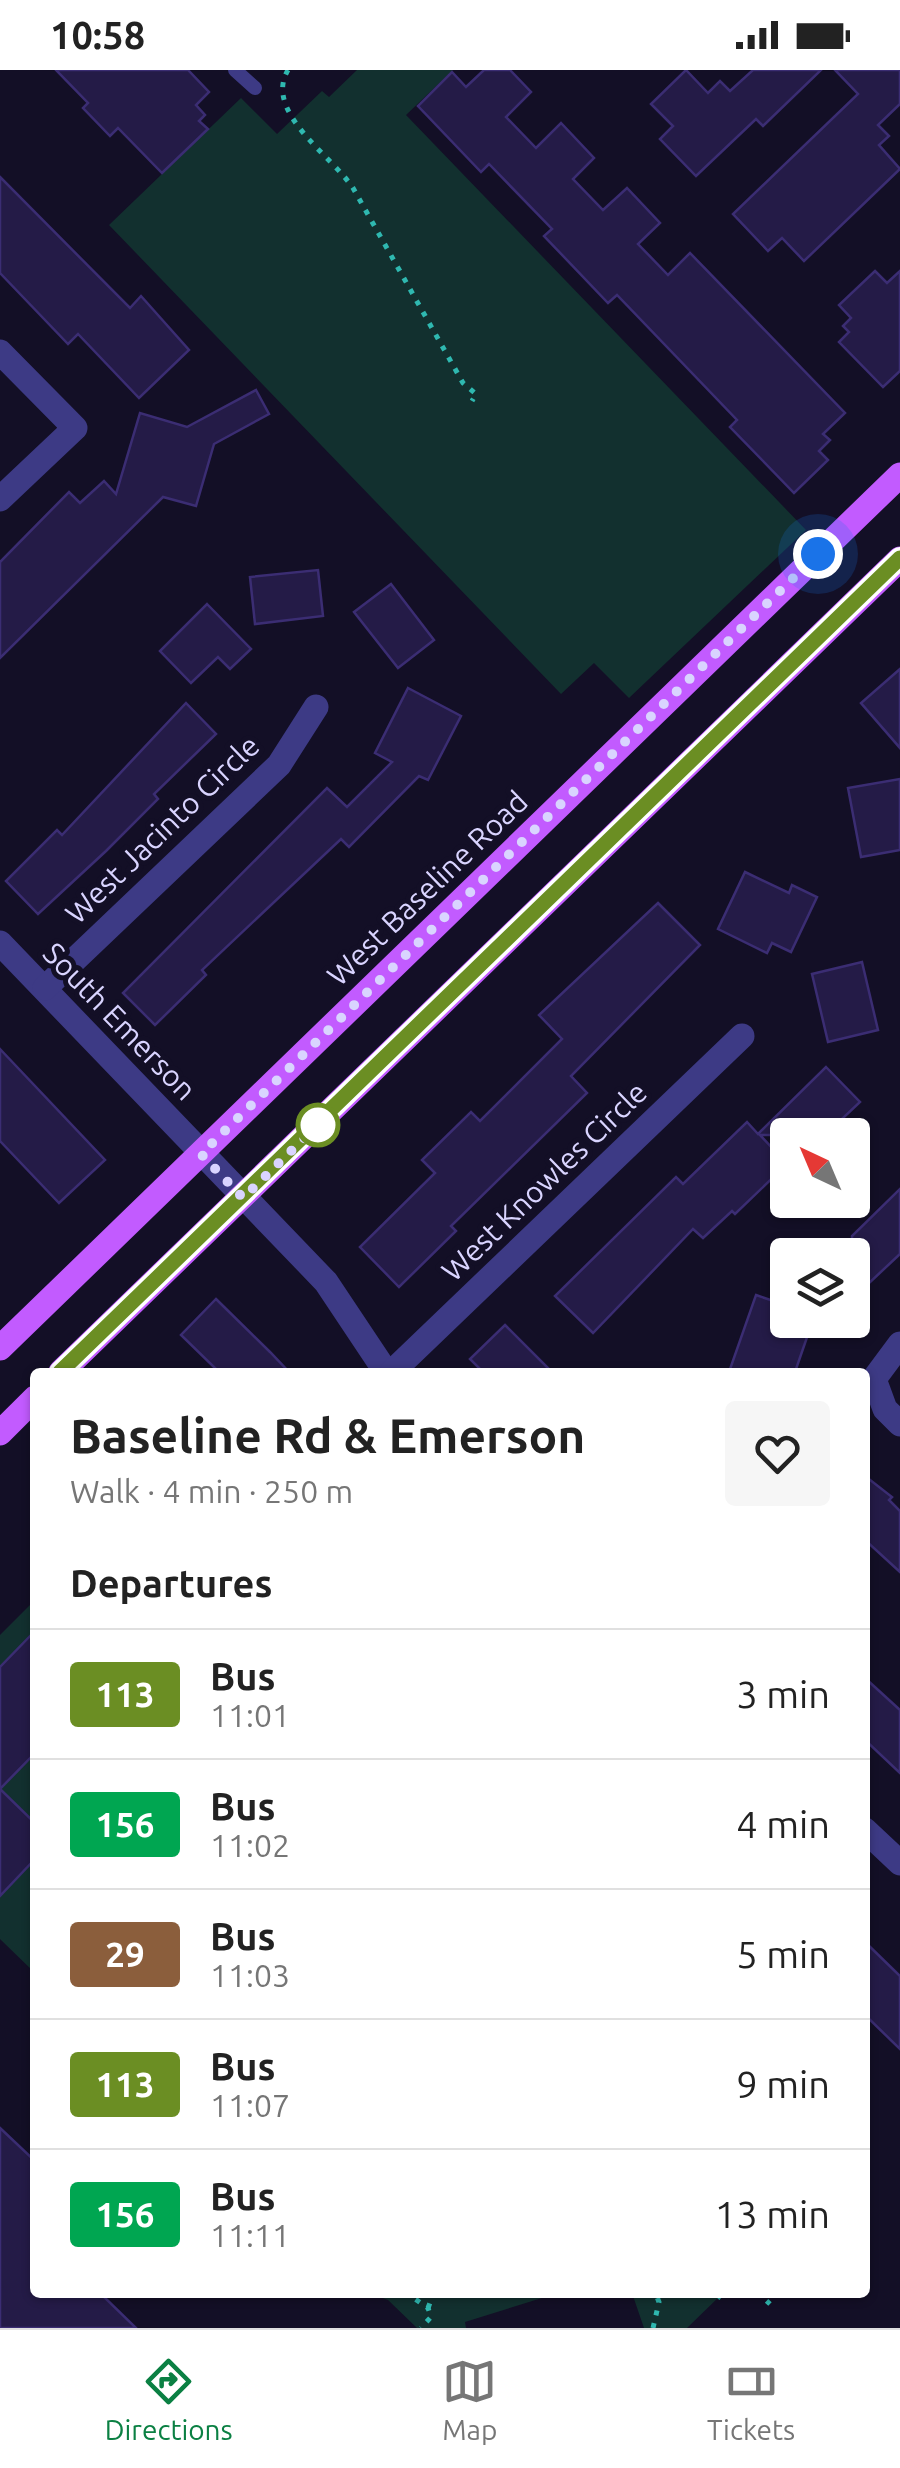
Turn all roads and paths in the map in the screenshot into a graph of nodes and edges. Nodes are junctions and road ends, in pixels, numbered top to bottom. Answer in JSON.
{"nodes":[{"id":1,"x":235,"y":70,"type":"edge"},
{"id":2,"x":288,"y":70,"type":"edge"},
{"id":3,"x":254,"y":88,"type":"dead end"},
{"id":4,"x":0,"y":352,"type":"edge"},
{"id":5,"x":472,"y":401,"type":"dead end"},
{"id":6,"x":900,"y":475,"type":"edge"},
{"id":7,"x":0,"y":499,"type":"edge"},
{"id":8,"x":900,"y":558,"type":"edge"},
{"id":9,"x":316,"y":707,"type":"dead end"},
{"id":10,"x":0,"y":943,"type":"edge"},
{"id":11,"x":44,"y":988,"type":"junction"},
{"id":12,"x":742,"y":1036,"type":"dead end"},
{"id":13,"x":201,"y":1154,"type":"junction"},
{"id":14,"x":243,"y":1198,"type":"junction"},
{"id":15,"x":900,"y":1344,"type":"edge"},
{"id":16,"x":0,"y":1348,"type":"edge"},
{"id":17,"x":64,"y":1368,"type":"edge"},
{"id":18,"x":386,"y":1368,"type":"edge"},
{"id":19,"x":393,"y":1368,"type":"edge"},
{"id":20,"x":30,"y":1403,"type":"edge"},
{"id":21,"x":900,"y":1424,"type":"edge"},
{"id":22,"x":0,"y":1433,"type":"edge"},
{"id":23,"x":870,"y":1835,"type":"edge"},
{"id":24,"x":900,"y":1863,"type":"edge"},
{"id":25,"x":417,"y":2298,"type":"edge"},
{"id":26,"x":432,"y":2298,"type":"edge"},
{"id":27,"x":657,"y":2298,"type":"edge"},
{"id":28,"x":764,"y":2298,"type":"edge"},
{"id":29,"x":770,"y":2304,"type":"dead end"},
{"id":30,"x":428,"y":2308,"type":"junction"},
{"id":31,"x":421,"y":2328,"type":"edge"},
{"id":32,"x":653,"y":2328,"type":"edge"}],
"edges":[{"from":1,"to":3,"type":"lane"},
{"from":2,"to":5,"type":"path"},
{"from":4,"to":7,"type":"street"},
{"from":6,"to":13,"type":"main road","name":"West Baseline Road"},
{"from":8,"to":14,"type":"main road"},
{"from":9,"to":11,"type":"street","name":"West Jacinto Circle"},
{"from":10,"to":11,"type":"street","name":"South Emerson"},
{"from":11,"to":13,"type":"street","name":"South Emerson"},
{"from":12,"to":19,"type":"street","name":"West Knowles Circle"},
{"from":13,"to":14,"type":"street","name":"South Emerson"},
{"from":13,"to":16,"type":"main road","name":"West Baseline Road"},
{"from":14,"to":17,"type":"main road"},
{"from":14,"to":18,"type":"street","name":"South Emerson"},
{"from":15,"to":21,"type":"street"},
{"from":20,"to":22,"type":"main road"},
{"from":23,"to":24,"type":"street"},
{"from":25,"to":30,"type":"path"},
{"from":26,"to":30,"type":"path"},
{"from":27,"to":32,"type":"path"},
{"from":28,"to":29,"type":"path"},
{"from":30,"to":31,"type":"path"}]}
